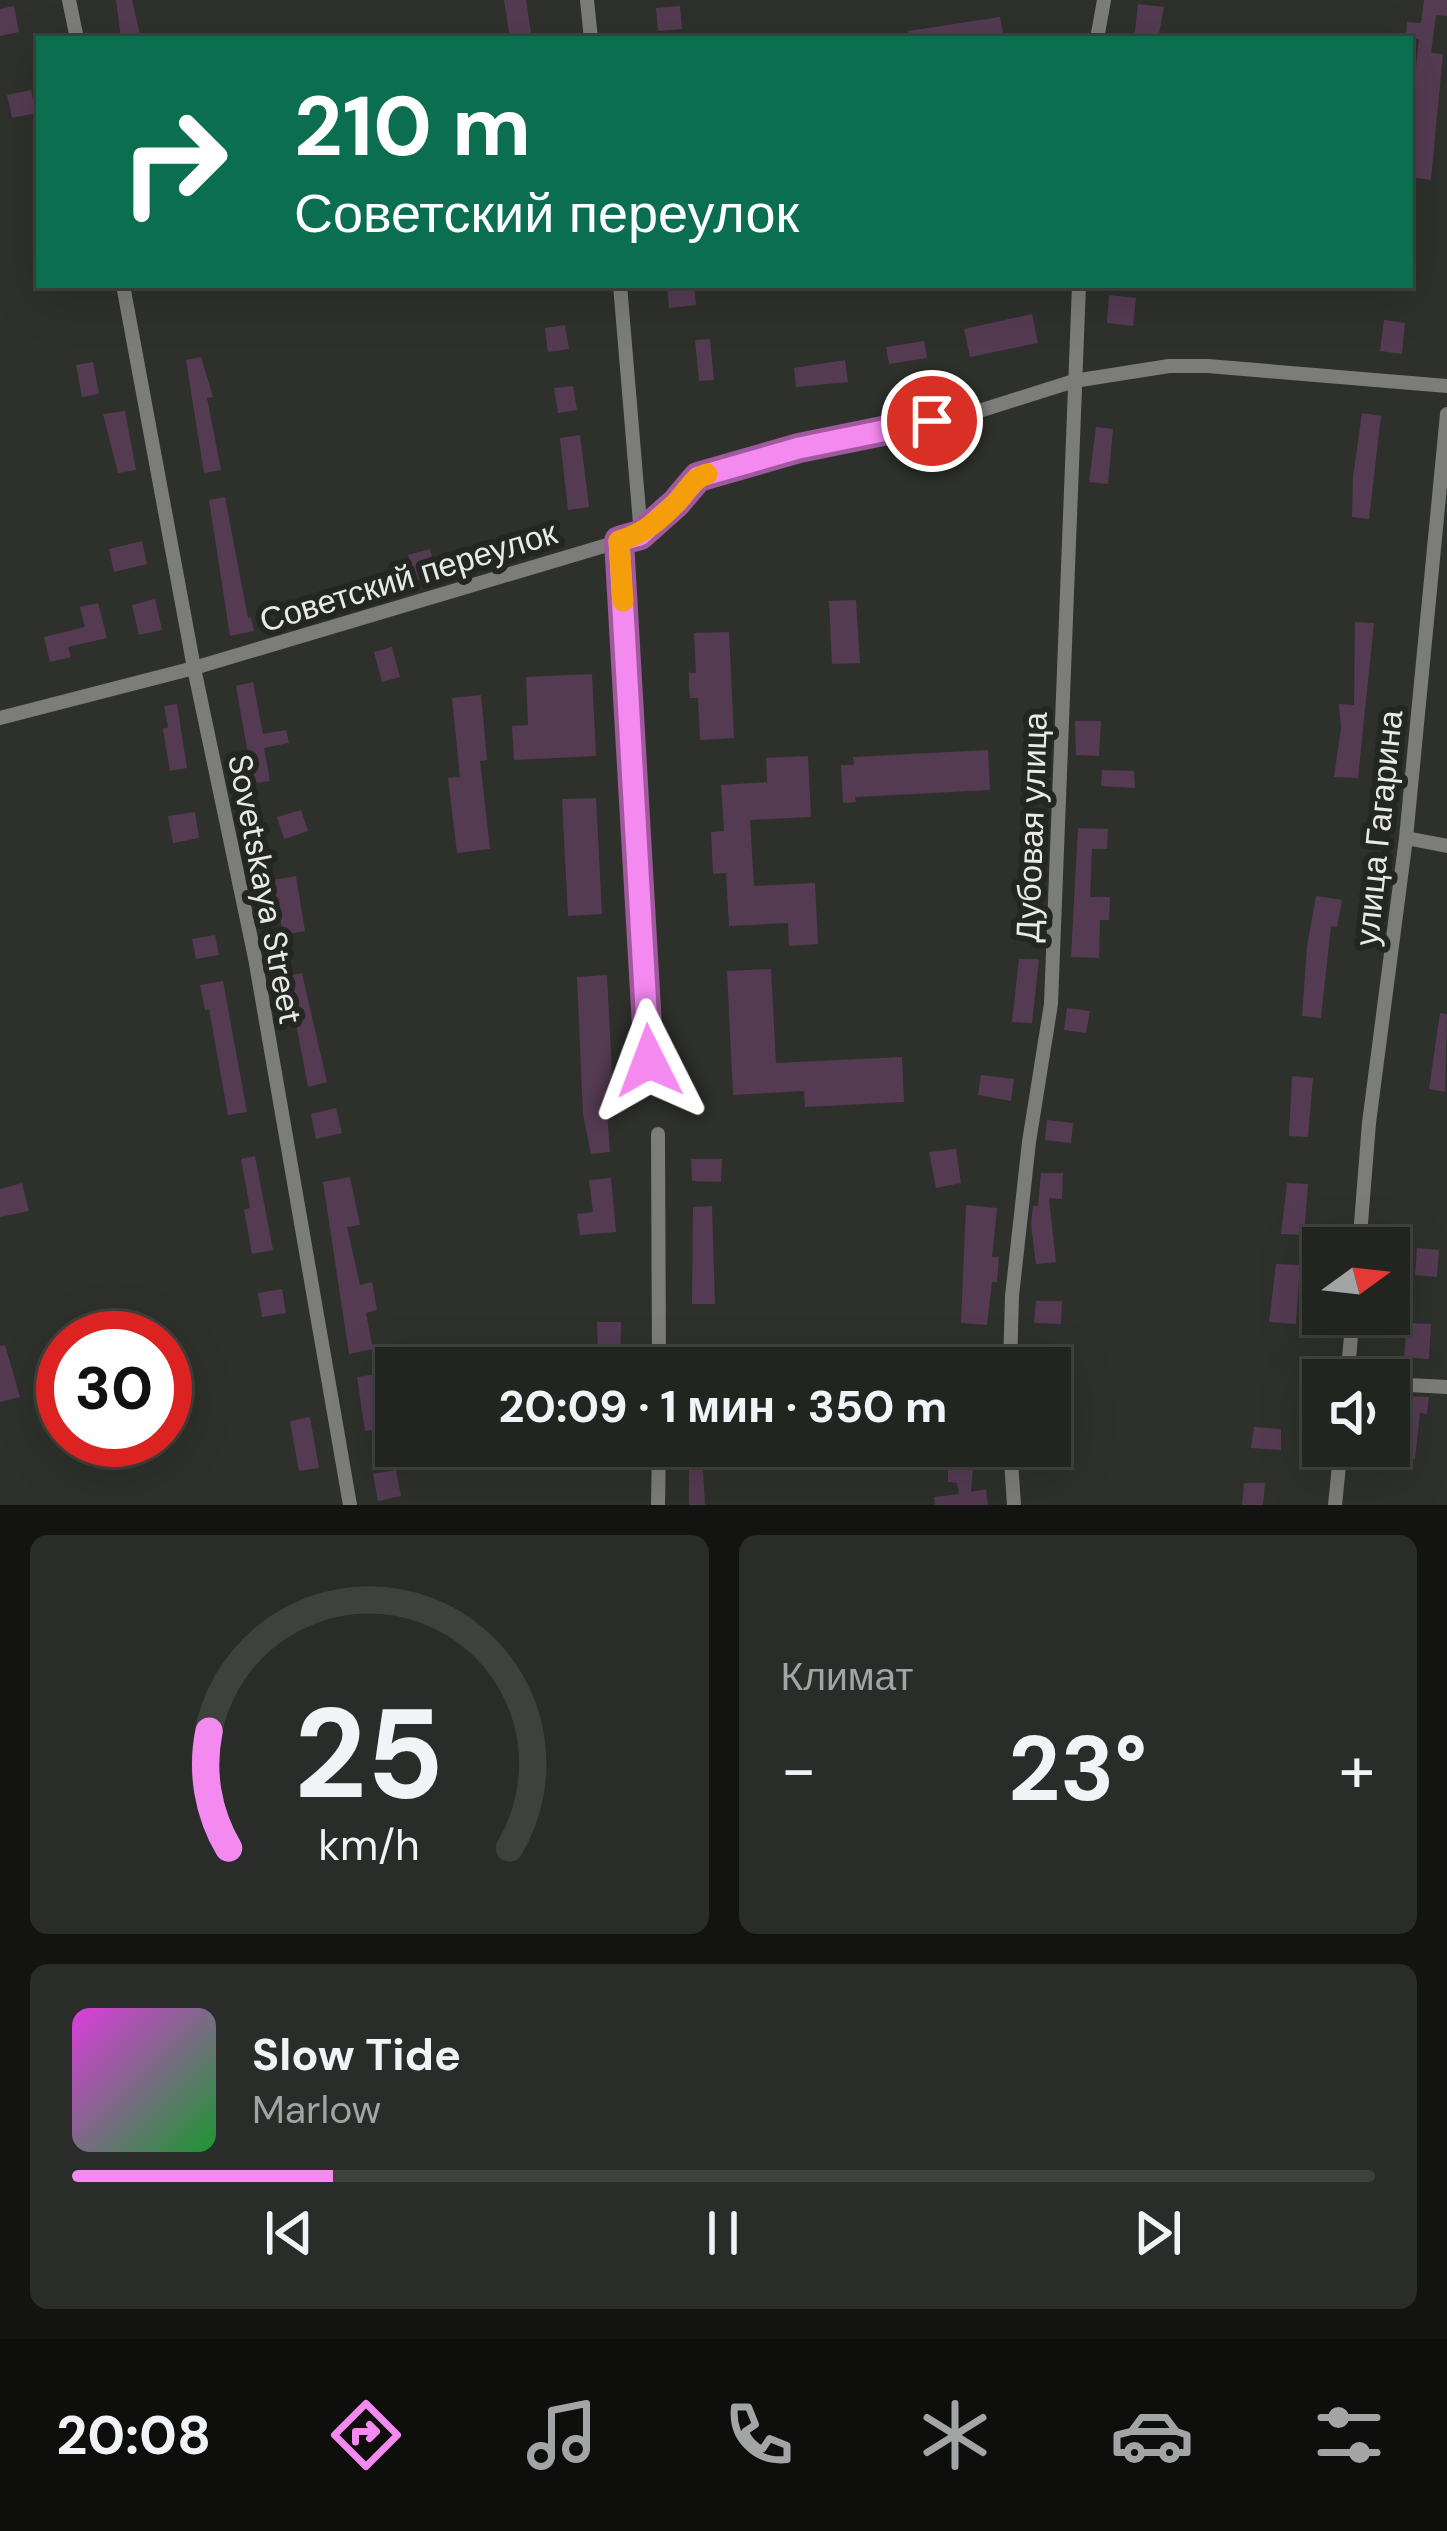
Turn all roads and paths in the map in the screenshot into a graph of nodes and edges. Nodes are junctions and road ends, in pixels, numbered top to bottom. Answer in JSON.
{"nodes":[{"id":1,"x":69,"y":0,"type":"edge"},
{"id":2,"x":586,"y":0,"type":"edge"},
{"id":3,"x":1104,"y":0,"type":"edge"},
{"id":4,"x":75,"y":36,"type":"edge"},
{"id":5,"x":591,"y":36,"type":"edge"},
{"id":6,"x":1098,"y":36,"type":"edge"},
{"id":7,"x":124,"y":288,"type":"edge"},
{"id":8,"x":620,"y":288,"type":"edge"},
{"id":9,"x":1079,"y":288,"type":"edge"},
{"id":10,"x":1074,"y":381,"type":"junction"},
{"id":11,"x":1447,"y":386,"type":"edge"},
{"id":12,"x":1447,"y":414,"type":"edge"},
{"id":13,"x":640,"y":535,"type":"junction"},
{"id":14,"x":619,"y":541,"type":"junction"},
{"id":15,"x":194,"y":668,"type":"junction"},
{"id":16,"x":0,"y":718,"type":"edge"},
{"id":17,"x":1406,"y":838,"type":"junction"},
{"id":18,"x":1447,"y":846,"type":"edge"},
{"id":19,"x":680,"y":1082,"type":"dead end"},
{"id":20,"x":658,"y":1134,"type":"dead end"},
{"id":21,"x":1361,"y":1227,"type":"edge"},
{"id":22,"x":659,"y":1347,"type":"edge"},
{"id":23,"x":1011,"y":1347,"type":"edge"},
{"id":24,"x":1410,"y":1385,"type":"edge"},
{"id":25,"x":1447,"y":1387,"type":"edge"},
{"id":26,"x":659,"y":1467,"type":"edge"},
{"id":27,"x":1011,"y":1467,"type":"edge"},
{"id":28,"x":1339,"y":1467,"type":"edge"},
{"id":29,"x":350,"y":1505,"type":"edge"},
{"id":30,"x":658,"y":1505,"type":"edge"},
{"id":31,"x":1014,"y":1505,"type":"edge"},
{"id":32,"x":1335,"y":1505,"type":"edge"}],
"edges":[{"from":1,"to":4,"type":"street"},
{"from":2,"to":5,"type":"street"},
{"from":3,"to":6,"type":"street"},
{"from":7,"to":15,"type":"street","name":"Sovetskaya Street"},
{"from":8,"to":13,"type":"street"},
{"from":9,"to":10,"type":"street","name":"Дубовая улица"},
{"from":10,"to":11,"type":"street","name":"Советский переулок"},
{"from":10,"to":13,"type":"street","name":"Советский переулок"},
{"from":10,"to":23,"type":"street","name":"Дубовая улица"},
{"from":12,"to":17,"type":"street","name":"улица Гагарина"},
{"from":13,"to":14,"type":"street","name":"Советский переулок"},
{"from":14,"to":15,"type":"street","name":"Советский переулок"},
{"from":14,"to":19,"type":"street"},
{"from":15,"to":16,"type":"street","name":"Советский переулок"},
{"from":15,"to":29,"type":"street","name":"Sovetskaya Street"},
{"from":17,"to":18,"type":"street"},
{"from":17,"to":21,"type":"street","name":"улица Гагарина"},
{"from":20,"to":22,"type":"street"},
{"from":24,"to":25,"type":"street"},
{"from":26,"to":30,"type":"street"},
{"from":27,"to":31,"type":"street"},
{"from":28,"to":32,"type":"street"}]}
